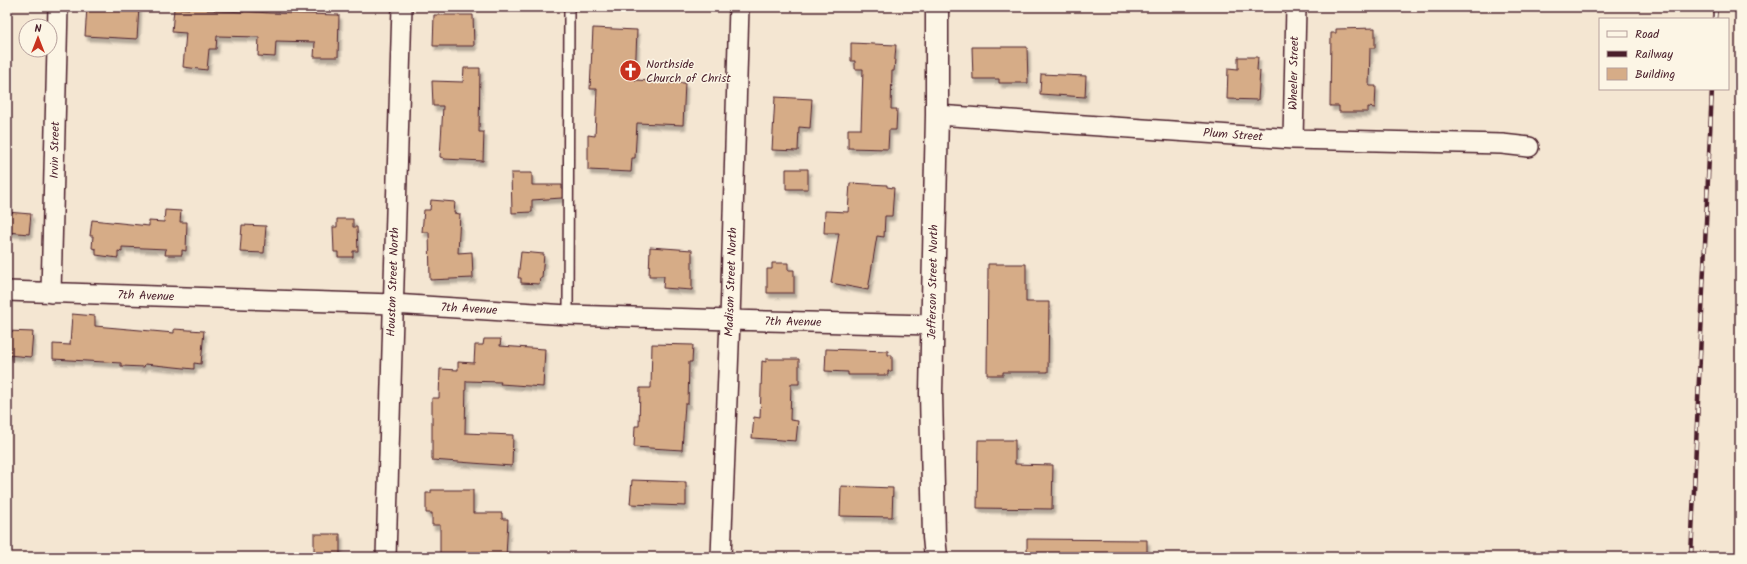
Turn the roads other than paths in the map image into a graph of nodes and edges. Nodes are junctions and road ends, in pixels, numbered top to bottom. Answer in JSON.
{"nodes":[{"id":1,"x":58,"y":7,"type":"edge"},
{"id":2,"x":402,"y":7,"type":"edge"},
{"id":3,"x":569,"y":7,"type":"edge"},
{"id":4,"x":739,"y":7,"type":"edge"},
{"id":5,"x":937,"y":7,"type":"edge"},
{"id":6,"x":1296,"y":7,"type":"edge"},
{"id":7,"x":937,"y":115,"type":"junction"},
{"id":8,"x":1293,"y":139,"type":"junction"},
{"id":9,"x":1529,"y":147,"type":"dead end"},
{"id":10,"x":7,"y":291,"type":"edge"},
{"id":11,"x":51,"y":293,"type":"junction"},
{"id":12,"x":393,"y":304,"type":"junction"},
{"id":13,"x":568,"y":315,"type":"junction"},
{"id":14,"x":730,"y":320,"type":"junction"},
{"id":15,"x":932,"y":325,"type":"junction"},
{"id":16,"x":386,"y":557,"type":"edge"},
{"id":17,"x":721,"y":557,"type":"edge"},
{"id":18,"x":936,"y":557,"type":"edge"}],
"edges":[{"from":1,"to":11,"type":"street","name":"Irvin Street"},
{"from":2,"to":12,"type":"street","name":"Houston Street North"},
{"from":3,"to":13,"type":"lane"},
{"from":4,"to":14,"type":"street","name":"Madison Street North"},
{"from":5,"to":7,"type":"main road","name":"Jefferson Street North"},
{"from":6,"to":8,"type":"street","name":"Wheeler Street"},
{"from":7,"to":8,"type":"street","name":"Plum Street"},
{"from":7,"to":15,"type":"main road","name":"Jefferson Street North"},
{"from":8,"to":9,"type":"street","name":"Plum Street"},
{"from":10,"to":11,"type":"street","name":"7th Avenue"},
{"from":11,"to":12,"type":"street","name":"7th Avenue"},
{"from":12,"to":13,"type":"street","name":"7th Avenue"},
{"from":12,"to":16,"type":"street","name":"Houston Street North"},
{"from":13,"to":14,"type":"street","name":"7th Avenue"},
{"from":14,"to":15,"type":"street","name":"7th Avenue"},
{"from":14,"to":17,"type":"street","name":"Madison Street North"},
{"from":15,"to":18,"type":"main road","name":"Jefferson Street North"}]}
